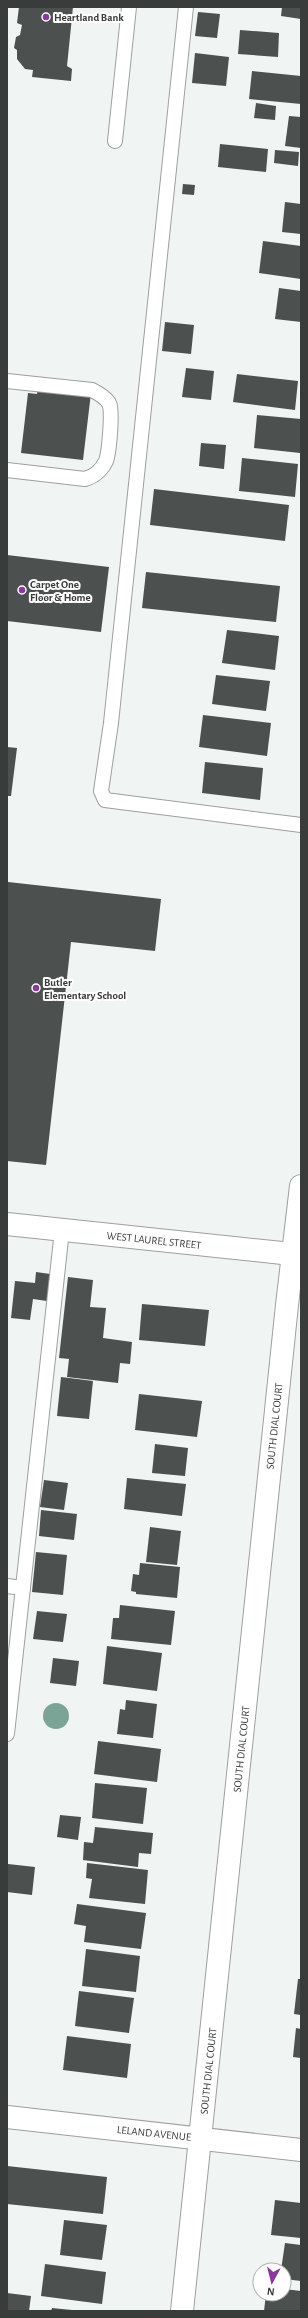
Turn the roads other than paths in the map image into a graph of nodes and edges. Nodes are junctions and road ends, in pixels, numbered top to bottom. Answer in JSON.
{"nodes":[{"id":1,"x":129,"y":7,"type":"edge"},
{"id":2,"x":186,"y":7,"type":"edge"},
{"id":3,"x":115,"y":141,"type":"dead end"},
{"id":4,"x":7,"y":381,"type":"edge"},
{"id":5,"x":7,"y":470,"type":"edge"},
{"id":6,"x":301,"y":825,"type":"edge"},
{"id":7,"x":301,"y":1186,"type":"edge"},
{"id":8,"x":7,"y":1224,"type":"edge"},
{"id":9,"x":62,"y":1230,"type":"junction"},
{"id":10,"x":297,"y":1255,"type":"edge"},
{"id":11,"x":7,"y":1586,"type":"edge"},
{"id":12,"x":23,"y":1588,"type":"junction"},
{"id":13,"x":7,"y":1734,"type":"edge"},
{"id":14,"x":7,"y":2117,"type":"edge"},
{"id":15,"x":201,"y":2139,"type":"junction"},
{"id":16,"x":301,"y":2150,"type":"edge"},
{"id":17,"x":182,"y":2311,"type":"edge"}],
"edges":[{"from":1,"to":3,"type":"lane"},
{"from":2,"to":6,"type":"lane"},
{"from":4,"to":5,"type":"lane"},
{"from":7,"to":10,"type":"street","name":"SOUTH DIAL COURT"},
{"from":8,"to":9,"type":"street","name":"WEST LAUREL STREET"},
{"from":9,"to":10,"type":"street","name":"WEST LAUREL STREET"},
{"from":9,"to":12,"type":"lane"},
{"from":10,"to":15,"type":"street","name":"SOUTH DIAL COURT"},
{"from":11,"to":12,"type":"lane"},
{"from":12,"to":13,"type":"lane"},
{"from":14,"to":15,"type":"street","name":"LELAND AVENUE"},
{"from":15,"to":16,"type":"street","name":"LELAND AVENUE"},
{"from":15,"to":17,"type":"street","name":"SOUTH DIAL COURT"}]}
